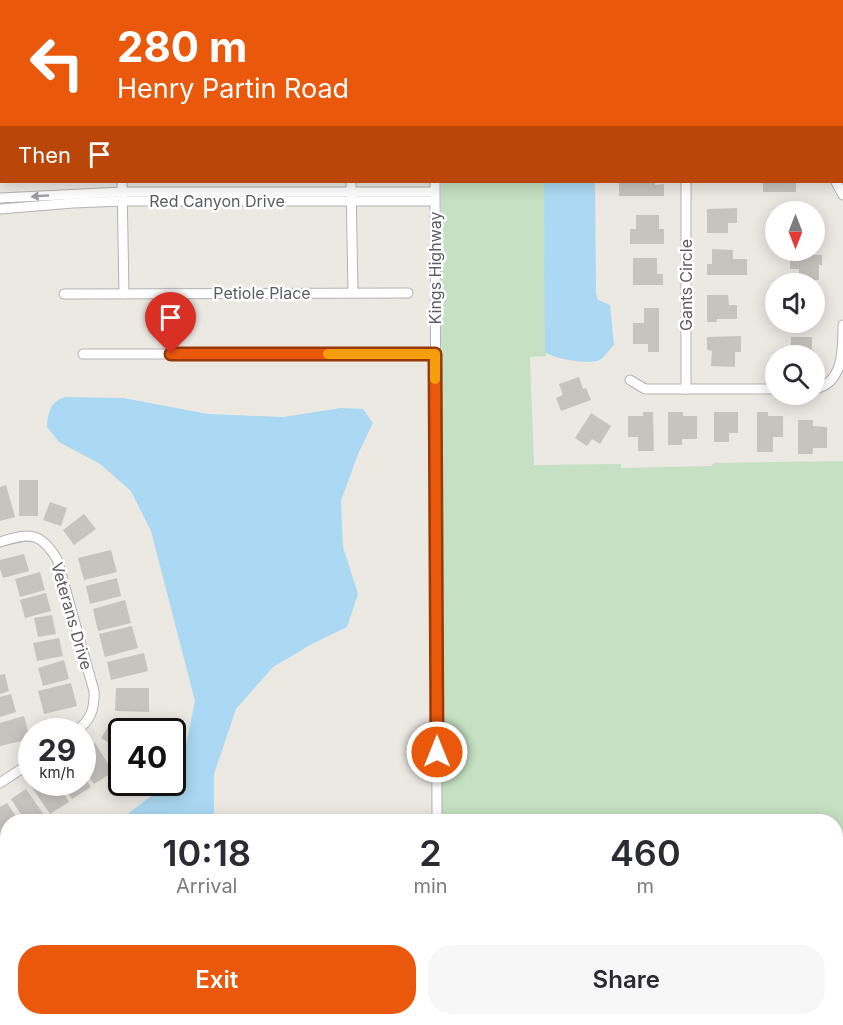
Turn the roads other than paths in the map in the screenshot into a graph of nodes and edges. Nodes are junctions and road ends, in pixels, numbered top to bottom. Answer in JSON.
{"nodes":[{"id":1,"x":122,"y":183,"type":"edge"},
{"id":2,"x":351,"y":183,"type":"edge"},
{"id":3,"x":435,"y":183,"type":"edge"},
{"id":4,"x":686,"y":183,"type":"edge"},
{"id":5,"x":351,"y":196,"type":"junction"},
{"id":6,"x":434,"y":196,"type":"junction"},
{"id":7,"x":122,"y":197,"type":"junction"},
{"id":8,"x":0,"y":198,"type":"edge"},
{"id":9,"x":0,"y":209,"type":"edge"},
{"id":10,"x":352,"y":293,"type":"junction"},
{"id":11,"x":408,"y":293,"type":"dead end"},
{"id":12,"x":64,"y":294,"type":"dead end"},
{"id":13,"x":124,"y":294,"type":"junction"},
{"id":14,"x":843,"y":325,"type":"edge"},
{"id":15,"x":83,"y":354,"type":"dead end"},
{"id":16,"x":435,"y":354,"type":"junction"},
{"id":17,"x":630,"y":380,"type":"dead end"},
{"id":18,"x":825,"y":386,"type":"edge"},
{"id":19,"x":686,"y":389,"type":"junction"},
{"id":20,"x":765,"y":389,"type":"edge"},
{"id":21,"x":0,"y":542,"type":"edge"},
{"id":22,"x":90,"y":718,"type":"edge"},
{"id":23,"x":18,"y":771,"type":"edge"},
{"id":24,"x":0,"y":783,"type":"edge"},
{"id":25,"x":437,"y":814,"type":"edge"}],
"edges":[{"from":1,"to":7,"type":"street"},
{"from":2,"to":5,"type":"street"},
{"from":3,"to":6,"type":"street","name":"Kings Highway"},
{"from":4,"to":19,"type":"street","name":"Gants Circle"},
{"from":5,"to":6,"type":"street","name":"Red Canyon Drive"},
{"from":5,"to":7,"type":"street","name":"Red Canyon Drive"},
{"from":5,"to":10,"type":"street"},
{"from":6,"to":16,"type":"street","name":"Kings Highway"},
{"from":7,"to":8,"type":"street","name":"Red Canyon Drive","one_way":true},
{"from":7,"to":9,"type":"street","name":"Red Canyon Drive"},
{"from":7,"to":13,"type":"street"},
{"from":10,"to":11,"type":"street","name":"Petiole Place"},
{"from":10,"to":13,"type":"street","name":"Petiole Place"},
{"from":12,"to":13,"type":"street","name":"Petiole Place"},
{"from":14,"to":18,"type":"street"},
{"from":15,"to":16,"type":"street"},
{"from":16,"to":25,"type":"street","name":"Kings Highway"},
{"from":17,"to":19,"type":"street"},
{"from":19,"to":20,"type":"street"},
{"from":21,"to":22,"type":"street","name":"Veterans Drive"},
{"from":23,"to":24,"type":"street"}]}
